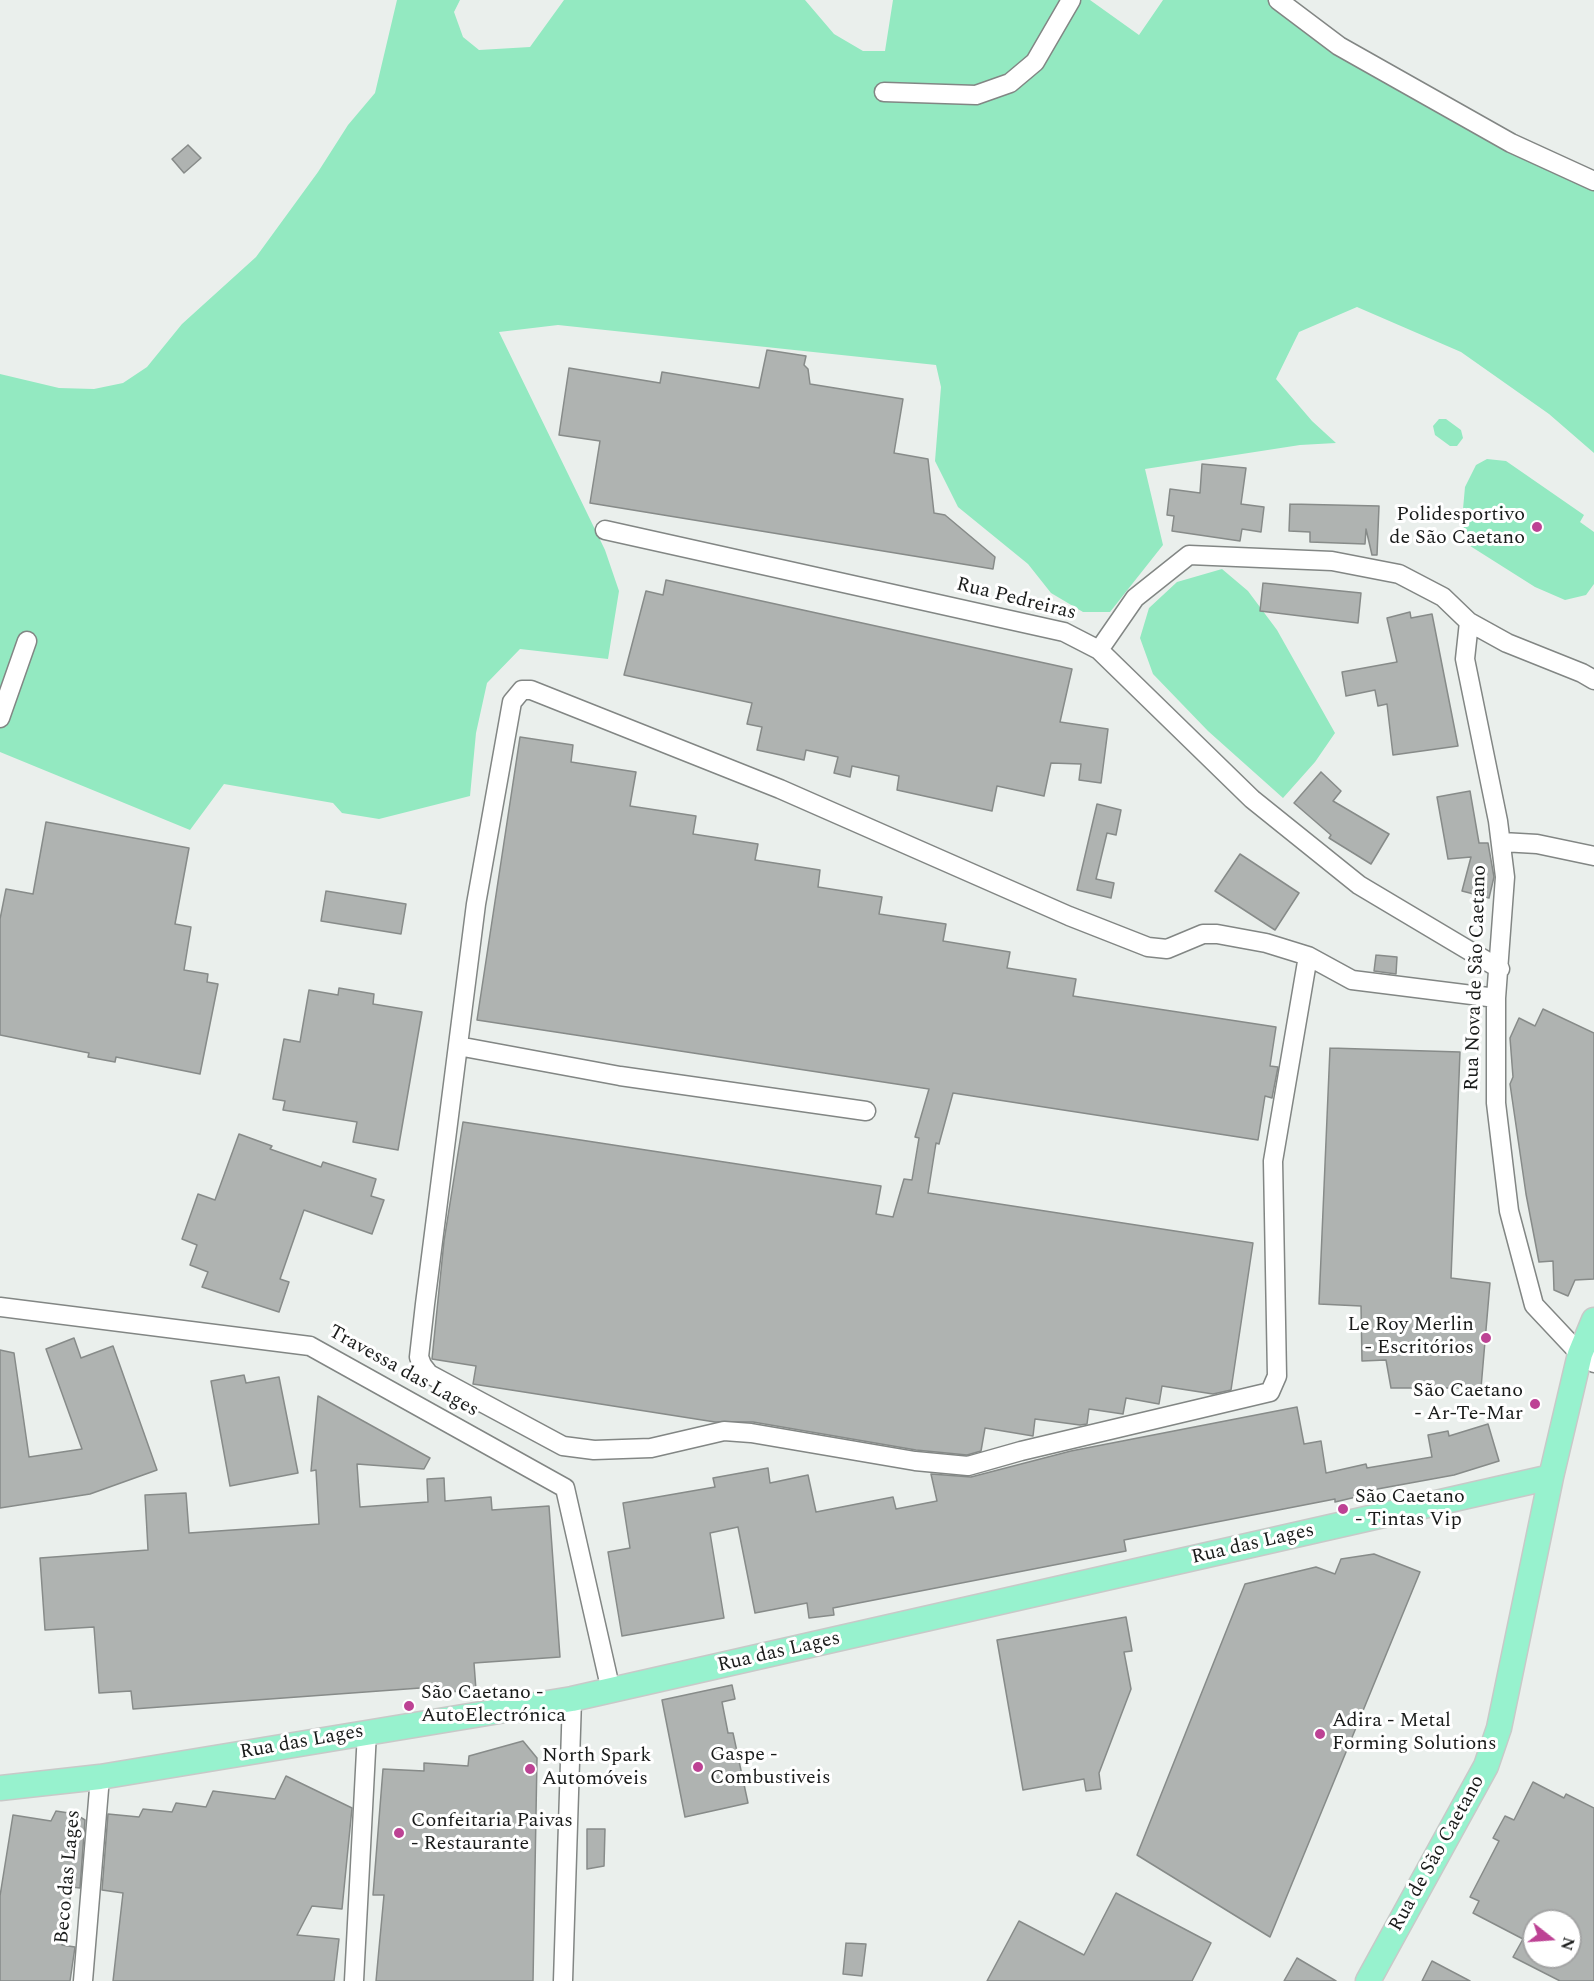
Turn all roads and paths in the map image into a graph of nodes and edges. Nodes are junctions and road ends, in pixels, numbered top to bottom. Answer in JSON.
{"nodes":[{"id":1,"x":1071,"y":0,"type":"edge"},
{"id":2,"x":1278,"y":0,"type":"edge"},
{"id":3,"x":884,"y":92,"type":"dead end"},
{"id":4,"x":1594,"y":181,"type":"edge"},
{"id":5,"x":605,"y":530,"type":"dead end"},
{"id":6,"x":1469,"y":622,"type":"junction"},
{"id":7,"x":27,"y":641,"type":"dead end"},
{"id":8,"x":1099,"y":650,"type":"junction"},
{"id":9,"x":1594,"y":680,"type":"edge"},
{"id":10,"x":0,"y":718,"type":"edge"},
{"id":11,"x":1502,"y":842,"type":"junction"},
{"id":12,"x":1594,"y":856,"type":"edge"},
{"id":13,"x":1308,"y":956,"type":"junction"},
{"id":14,"x":1500,"y":969,"type":"junction"},
{"id":15,"x":1496,"y":998,"type":"junction"},
{"id":16,"x":458,"y":1046,"type":"junction"},
{"id":17,"x":866,"y":1111,"type":"dead end"},
{"id":18,"x":0,"y":1307,"type":"edge"},
{"id":19,"x":1594,"y":1320,"type":"edge"},
{"id":20,"x":1587,"y":1359,"type":"edge"},
{"id":21,"x":1551,"y":1477,"type":"junction"},
{"id":22,"x":611,"y":1691,"type":"junction"},
{"id":23,"x":572,"y":1699,"type":"junction"},
{"id":24,"x":367,"y":1732,"type":"junction"},
{"id":25,"x":100,"y":1777,"type":"junction"},
{"id":26,"x":0,"y":1788,"type":"edge"},
{"id":27,"x":83,"y":1981,"type":"edge"},
{"id":28,"x":354,"y":1981,"type":"edge"},
{"id":29,"x":563,"y":1981,"type":"edge"},
{"id":30,"x":1368,"y":1981,"type":"edge"}],
"edges":[{"from":1,"to":3,"type":"street"},
{"from":2,"to":4,"type":"street"},
{"from":5,"to":8,"type":"street","name":"Rua Pedreiras"},
{"from":6,"to":8,"type":"street"},
{"from":6,"to":9,"type":"street"},
{"from":6,"to":11,"type":"street","name":"Rua Nova de São Caetano"},
{"from":7,"to":10,"type":"street"},
{"from":8,"to":14,"type":"street","name":"Rua Pedreiras"},
{"from":11,"to":12,"type":"street"},
{"from":11,"to":14,"type":"street","name":"Rua Nova de São Caetano"},
{"from":13,"to":15,"type":"street"},
{"from":13,"to":16,"type":"street"},
{"from":13,"to":16,"type":"street"},
{"from":14,"to":15,"type":"street","name":"Rua Nova de São Caetano"},
{"from":15,"to":20,"type":"street","name":"Rua Nova de São Caetano"},
{"from":16,"to":17,"type":"street"},
{"from":18,"to":22,"type":"street","name":"Travessa das Lages"},
{"from":19,"to":20,"type":"main road","name":"Rua de São Caetano"},
{"from":20,"to":21,"type":"main road","name":"Rua de São Caetano"},
{"from":21,"to":22,"type":"main road","name":"Rua das Lages"},
{"from":21,"to":30,"type":"main road","name":"Rua de São Caetano"},
{"from":22,"to":23,"type":"main road","name":"Rua das Lages"},
{"from":23,"to":24,"type":"main road","name":"Rua das Lages"},
{"from":23,"to":29,"type":"street"},
{"from":24,"to":25,"type":"main road","name":"Rua das Lages"},
{"from":24,"to":28,"type":"street"},
{"from":25,"to":26,"type":"main road","name":"Rua das Lages"},
{"from":25,"to":27,"type":"street","name":"Beco das Lages"}]}
